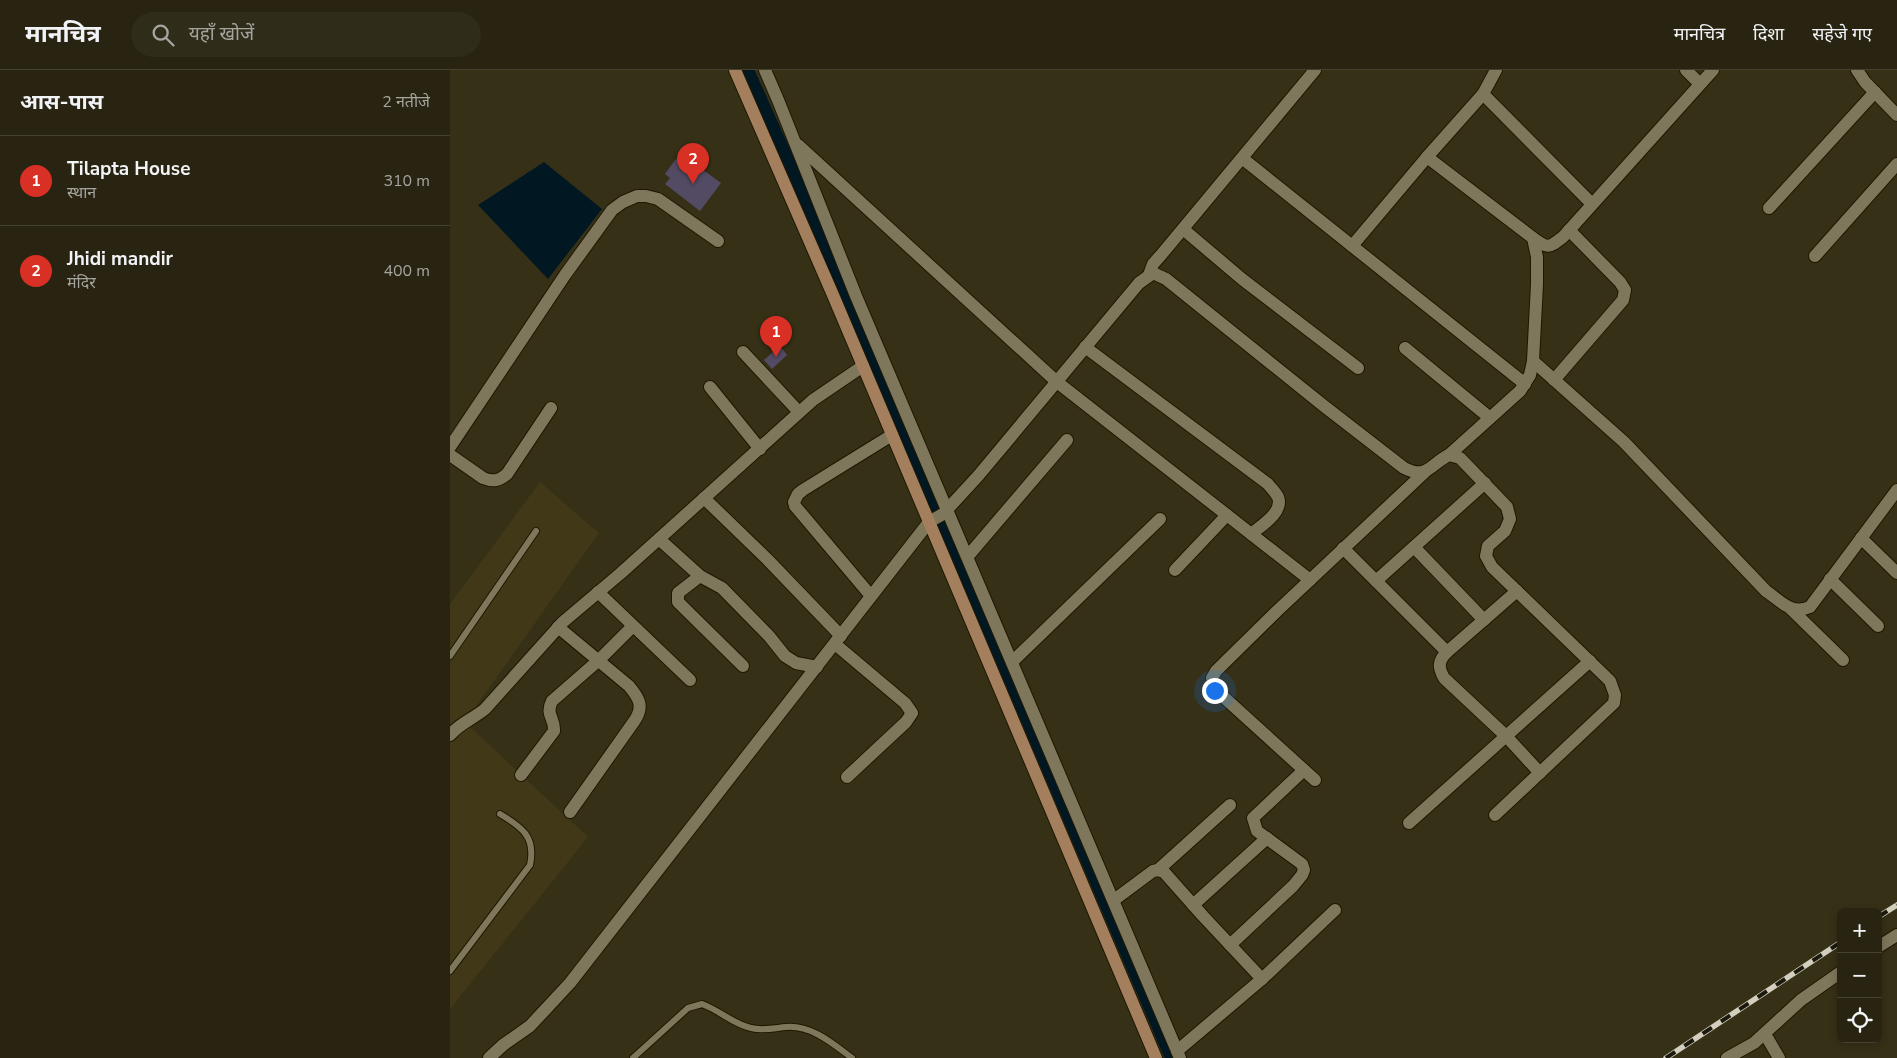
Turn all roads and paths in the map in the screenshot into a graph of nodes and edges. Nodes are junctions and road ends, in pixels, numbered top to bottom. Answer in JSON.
{"nodes":[{"id":1,"x":735,"y":70,"type":"edge"},
{"id":2,"x":764,"y":70,"type":"edge"},
{"id":3,"x":1315,"y":70,"type":"edge"},
{"id":4,"x":1496,"y":70,"type":"edge"},
{"id":5,"x":1686,"y":70,"type":"edge"},
{"id":6,"x":1714,"y":70,"type":"edge"},
{"id":7,"x":1857,"y":70,"type":"edge"},
{"id":8,"x":1700,"y":84,"type":"junction"},
{"id":9,"x":1875,"y":92,"type":"junction"},
{"id":10,"x":1484,"y":94,"type":"junction"},
{"id":11,"x":1897,"y":115,"type":"edge"},
{"id":12,"x":795,"y":143,"type":"junction"},
{"id":13,"x":1427,"y":157,"type":"junction"},
{"id":14,"x":1242,"y":158,"type":"junction"},
{"id":15,"x":1897,"y":164,"type":"edge"},
{"id":16,"x":1592,"y":204,"type":"junction"},
{"id":17,"x":1769,"y":208,"type":"dead end"},
{"id":18,"x":1183,"y":229,"type":"junction"},
{"id":19,"x":1569,"y":230,"type":"junction"},
{"id":20,"x":1533,"y":238,"type":"junction"},
{"id":21,"x":718,"y":241,"type":"dead end"},
{"id":22,"x":1352,"y":246,"type":"junction"},
{"id":23,"x":1815,"y":256,"type":"dead end"},
{"id":24,"x":1149,"y":275,"type":"junction"},
{"id":25,"x":1085,"y":347,"type":"junction"},
{"id":26,"x":1405,"y":348,"type":"dead end"},
{"id":27,"x":743,"y":352,"type":"dead end"},
{"id":28,"x":1533,"y":361,"type":"junction"},
{"id":29,"x":863,"y":366,"type":"junction"},
{"id":30,"x":1358,"y":368,"type":"dead end"},
{"id":31,"x":1554,"y":380,"type":"junction"},
{"id":32,"x":1056,"y":382,"type":"junction"},
{"id":33,"x":1525,"y":384,"type":"junction"},
{"id":34,"x":710,"y":387,"type":"dead end"},
{"id":35,"x":551,"y":408,"type":"dead end"},
{"id":36,"x":799,"y":412,"type":"junction"},
{"id":37,"x":1490,"y":418,"type":"junction"},
{"id":38,"x":892,"y":435,"type":"junction"},
{"id":39,"x":1067,"y":440,"type":"dead end"},
{"id":40,"x":450,"y":447,"type":"edge"},
{"id":41,"x":760,"y":449,"type":"junction"},
{"id":42,"x":450,"y":455,"type":"edge"},
{"id":43,"x":1449,"y":455,"type":"junction"},
{"id":44,"x":1426,"y":472,"type":"junction"},
{"id":45,"x":1485,"y":483,"type":"junction"},
{"id":46,"x":1895,"y":497,"type":"edge"},
{"id":47,"x":704,"y":498,"type":"junction"},
{"id":48,"x":1227,"y":515,"type":"junction"},
{"id":49,"x":938,"y":516,"type":"junction"},
{"id":50,"x":1160,"y":519,"type":"dead end"},
{"id":51,"x":536,"y":531,"type":"dead end"},
{"id":52,"x":1251,"y":534,"type":"junction"},
{"id":53,"x":1861,"y":538,"type":"junction"},
{"id":54,"x":659,"y":539,"type":"junction"},
{"id":55,"x":1414,"y":547,"type":"junction"},
{"id":56,"x":1343,"y":548,"type":"junction"},
{"id":57,"x":968,"y":556,"type":"junction"},
{"id":58,"x":1175,"y":570,"type":"dead end"},
{"id":59,"x":1897,"y":573,"type":"edge"},
{"id":60,"x":700,"y":576,"type":"junction"},
{"id":61,"x":1830,"y":579,"type":"junction"},
{"id":62,"x":1310,"y":580,"type":"junction"},
{"id":63,"x":1376,"y":581,"type":"junction"},
{"id":64,"x":598,"y":592,"type":"junction"},
{"id":65,"x":1517,"y":592,"type":"junction"},
{"id":66,"x":871,"y":596,"type":"junction"},
{"id":67,"x":1790,"y":608,"type":"junction"},
{"id":68,"x":1484,"y":620,"type":"junction"},
{"id":69,"x":633,"y":626,"type":"junction"},
{"id":70,"x":1878,"y":626,"type":"dead end"},
{"id":71,"x":558,"y":627,"type":"junction"},
{"id":72,"x":838,"y":640,"type":"junction"},
{"id":73,"x":1447,"y":652,"type":"junction"},
{"id":74,"x":450,"y":656,"type":"edge"},
{"id":75,"x":599,"y":660,"type":"junction"},
{"id":76,"x":1843,"y":660,"type":"dead end"},
{"id":77,"x":1590,"y":661,"type":"junction"},
{"id":78,"x":1012,"y":662,"type":"junction"},
{"id":79,"x":743,"y":666,"type":"dead end"},
{"id":80,"x":817,"y":668,"type":"junction"},
{"id":81,"x":690,"y":680,"type":"dead end"},
{"id":82,"x":450,"y":735,"type":"edge"},
{"id":83,"x":1506,"y":736,"type":"junction"},
{"id":84,"x":1304,"y":770,"type":"junction"},
{"id":85,"x":1540,"y":773,"type":"junction"},
{"id":86,"x":521,"y":775,"type":"dead end"},
{"id":87,"x":847,"y":777,"type":"dead end"},
{"id":88,"x":1315,"y":780,"type":"dead end"},
{"id":89,"x":1230,"y":805,"type":"dead end"},
{"id":90,"x":570,"y":812,"type":"dead end"},
{"id":91,"x":500,"y":814,"type":"dead end"},
{"id":92,"x":1495,"y":816,"type":"dead end"},
{"id":93,"x":1410,"y":823,"type":"dead end"},
{"id":94,"x":1267,"y":838,"type":"junction"},
{"id":95,"x":1158,"y":870,"type":"junction"},
{"id":96,"x":1114,"y":900,"type":"junction"},
{"id":97,"x":1193,"y":905,"type":"junction"},
{"id":98,"x":1335,"y":910,"type":"dead end"},
{"id":99,"x":1897,"y":935,"type":"edge"},
{"id":100,"x":1882,"y":944,"type":"edge"},
{"id":101,"x":1230,"y":945,"type":"junction"},
{"id":102,"x":450,"y":971,"type":"edge"},
{"id":103,"x":1837,"y":975,"type":"edge"},
{"id":104,"x":1262,"y":979,"type":"junction"},
{"id":105,"x":1765,"y":1034,"type":"junction"},
{"id":106,"x":1178,"y":1055,"type":"edge"},
{"id":107,"x":489,"y":1058,"type":"edge"},
{"id":108,"x":633,"y":1058,"type":"edge"},
{"id":109,"x":852,"y":1058,"type":"edge"},
{"id":110,"x":1156,"y":1058,"type":"edge"},
{"id":111,"x":1727,"y":1058,"type":"edge"},
{"id":112,"x":1779,"y":1058,"type":"edge"}],
"edges":[{"from":1,"to":29,"type":"street"},
{"from":2,"to":12,"type":"street"},
{"from":3,"to":14,"type":"street"},
{"from":4,"to":10,"type":"street"},
{"from":5,"to":8,"type":"street"},
{"from":6,"to":8,"type":"street"},
{"from":7,"to":9,"type":"street"},
{"from":8,"to":16,"type":"street"},
{"from":9,"to":11,"type":"street"},
{"from":9,"to":17,"type":"street"},
{"from":10,"to":13,"type":"street"},
{"from":10,"to":16,"type":"street"},
{"from":12,"to":32,"type":"street"},
{"from":12,"to":49,"type":"street"},
{"from":13,"to":20,"type":"street"},
{"from":13,"to":22,"type":"street"},
{"from":14,"to":18,"type":"street"},
{"from":14,"to":22,"type":"street"},
{"from":15,"to":23,"type":"street"},
{"from":16,"to":19,"type":"street"},
{"from":18,"to":24,"type":"street"},
{"from":18,"to":30,"type":"street"},
{"from":19,"to":20,"type":"street"},
{"from":19,"to":31,"type":"street"},
{"from":20,"to":28,"type":"street"},
{"from":21,"to":40,"type":"street"},
{"from":22,"to":33,"type":"street"},
{"from":24,"to":25,"type":"street"},
{"from":24,"to":44,"type":"street"},
{"from":25,"to":32,"type":"street"},
{"from":25,"to":52,"type":"street"},
{"from":26,"to":37,"type":"street"},
{"from":27,"to":36,"type":"street"},
{"from":28,"to":31,"type":"street"},
{"from":28,"to":33,"type":"street"},
{"from":29,"to":36,"type":"street"},
{"from":29,"to":38,"type":"street"},
{"from":31,"to":67,"type":"street"},
{"from":32,"to":48,"type":"street"},
{"from":32,"to":49,"type":"street"},
{"from":33,"to":37,"type":"street"},
{"from":34,"to":41,"type":"street"},
{"from":35,"to":42,"type":"street"},
{"from":36,"to":41,"type":"street"},
{"from":37,"to":43,"type":"street"},
{"from":38,"to":49,"type":"street"},
{"from":38,"to":66,"type":"street"},
{"from":39,"to":57,"type":"street"},
{"from":41,"to":47,"type":"street"},
{"from":43,"to":44,"type":"street"},
{"from":43,"to":45,"type":"street"},
{"from":44,"to":56,"type":"street"},
{"from":45,"to":55,"type":"street"},
{"from":45,"to":65,"type":"street"},
{"from":46,"to":53,"type":"street"},
{"from":47,"to":54,"type":"street"},
{"from":47,"to":72,"type":"street"},
{"from":48,"to":52,"type":"street"},
{"from":48,"to":58,"type":"street"},
{"from":49,"to":57,"type":"street"},
{"from":49,"to":66,"type":"street"},
{"from":49,"to":110,"type":"street"},
{"from":50,"to":78,"type":"street"},
{"from":51,"to":74,"type":"lane"},
{"from":52,"to":62,"type":"street"},
{"from":53,"to":59,"type":"street"},
{"from":53,"to":61,"type":"street"},
{"from":54,"to":60,"type":"street"},
{"from":54,"to":64,"type":"street"},
{"from":55,"to":63,"type":"street"},
{"from":55,"to":68,"type":"street"},
{"from":56,"to":62,"type":"street"},
{"from":56,"to":63,"type":"street"},
{"from":57,"to":78,"type":"street"},
{"from":60,"to":79,"type":"street"},
{"from":60,"to":80,"type":"street"},
{"from":61,"to":67,"type":"street"},
{"from":61,"to":70,"type":"street"},
{"from":62,"to":84,"type":"street"},
{"from":63,"to":73,"type":"street"},
{"from":64,"to":69,"type":"street"},
{"from":64,"to":71,"type":"street"},
{"from":65,"to":68,"type":"street"},
{"from":65,"to":77,"type":"street"},
{"from":66,"to":72,"type":"street"},
{"from":67,"to":76,"type":"street"},
{"from":68,"to":73,"type":"street"},
{"from":69,"to":75,"type":"street"},
{"from":69,"to":81,"type":"street"},
{"from":71,"to":75,"type":"street"},
{"from":71,"to":82,"type":"street"},
{"from":72,"to":80,"type":"street"},
{"from":72,"to":87,"type":"street"},
{"from":73,"to":83,"type":"street"},
{"from":75,"to":86,"type":"street"},
{"from":75,"to":90,"type":"street"},
{"from":77,"to":83,"type":"street"},
{"from":77,"to":85,"type":"street"},
{"from":78,"to":96,"type":"street"},
{"from":80,"to":107,"type":"street"},
{"from":83,"to":85,"type":"street"},
{"from":83,"to":93,"type":"street"},
{"from":84,"to":88,"type":"street"},
{"from":84,"to":94,"type":"street"},
{"from":85,"to":92,"type":"street"},
{"from":89,"to":95,"type":"street"},
{"from":91,"to":102,"type":"lane"},
{"from":94,"to":97,"type":"street"},
{"from":94,"to":101,"type":"street"},
{"from":95,"to":96,"type":"street"},
{"from":95,"to":97,"type":"street"},
{"from":96,"to":106,"type":"street"},
{"from":97,"to":101,"type":"street"},
{"from":98,"to":104,"type":"street"},
{"from":99,"to":100,"type":"street"},
{"from":101,"to":104,"type":"street"},
{"from":103,"to":105,"type":"street"},
{"from":104,"to":106,"type":"street"},
{"from":105,"to":111,"type":"street"},
{"from":105,"to":112,"type":"street"},
{"from":108,"to":109,"type":"lane"}]}
